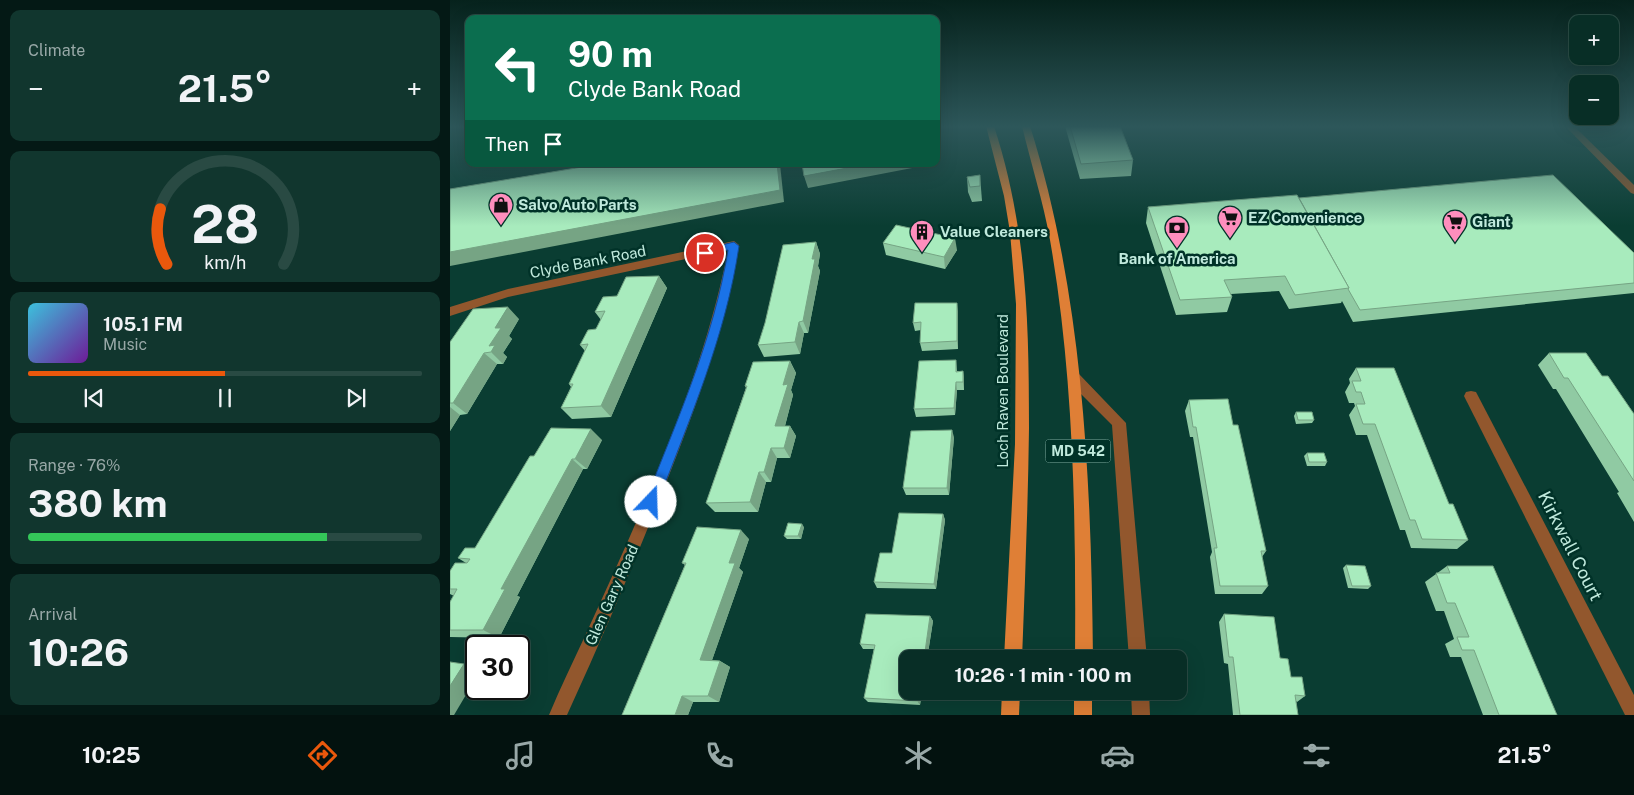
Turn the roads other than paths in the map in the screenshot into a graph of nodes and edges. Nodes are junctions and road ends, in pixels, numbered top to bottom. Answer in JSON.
{"nodes":[{"id":1,"x":1000,"y":159,"type":"edge"},
{"id":2,"x":1036,"y":159,"type":"edge"},
{"id":3,"x":1602,"y":159,"type":"edge"},
{"id":4,"x":1634,"y":191,"type":"edge"},
{"id":5,"x":734,"y":246,"type":"joint"},
{"id":6,"x":450,"y":312,"type":"edge"},
{"id":7,"x":1074,"y":378,"type":"junction"},
{"id":8,"x":1471,"y":396,"type":"dead end"},
{"id":9,"x":1013,"y":650,"type":"edge"},
{"id":10,"x":1084,"y":650,"type":"edge"},
{"id":11,"x":1137,"y":650,"type":"edge"},
{"id":12,"x":1011,"y":700,"type":"edge"},
{"id":13,"x":1083,"y":700,"type":"edge"},
{"id":14,"x":1140,"y":700,"type":"edge"},
{"id":15,"x":1634,"y":714,"type":"edge"},
{"id":16,"x":558,"y":715,"type":"edge"},
{"id":17,"x":1010,"y":715,"type":"edge"},
{"id":18,"x":1083,"y":715,"type":"edge"},
{"id":19,"x":1140,"y":715,"type":"edge"}],
"edges":[{"from":1,"to":9,"type":"main road","name":"Loch Raven Boulevard"},
{"from":2,"to":7,"type":"main road","number":"MD 542"},
{"from":3,"to":4,"type":"street"},
{"from":5,"to":6,"type":"street","name":"Clyde Bank Road"},
{"from":5,"to":16,"type":"street","name":"Glen Gary Road"},
{"from":7,"to":10,"type":"main road","number":"MD 542"},
{"from":7,"to":11,"type":"street"},
{"from":8,"to":15,"type":"street","name":"Kirkwall Court"},
{"from":12,"to":17,"type":"main road"},
{"from":13,"to":18,"type":"main road"},
{"from":14,"to":19,"type":"street"}]}
